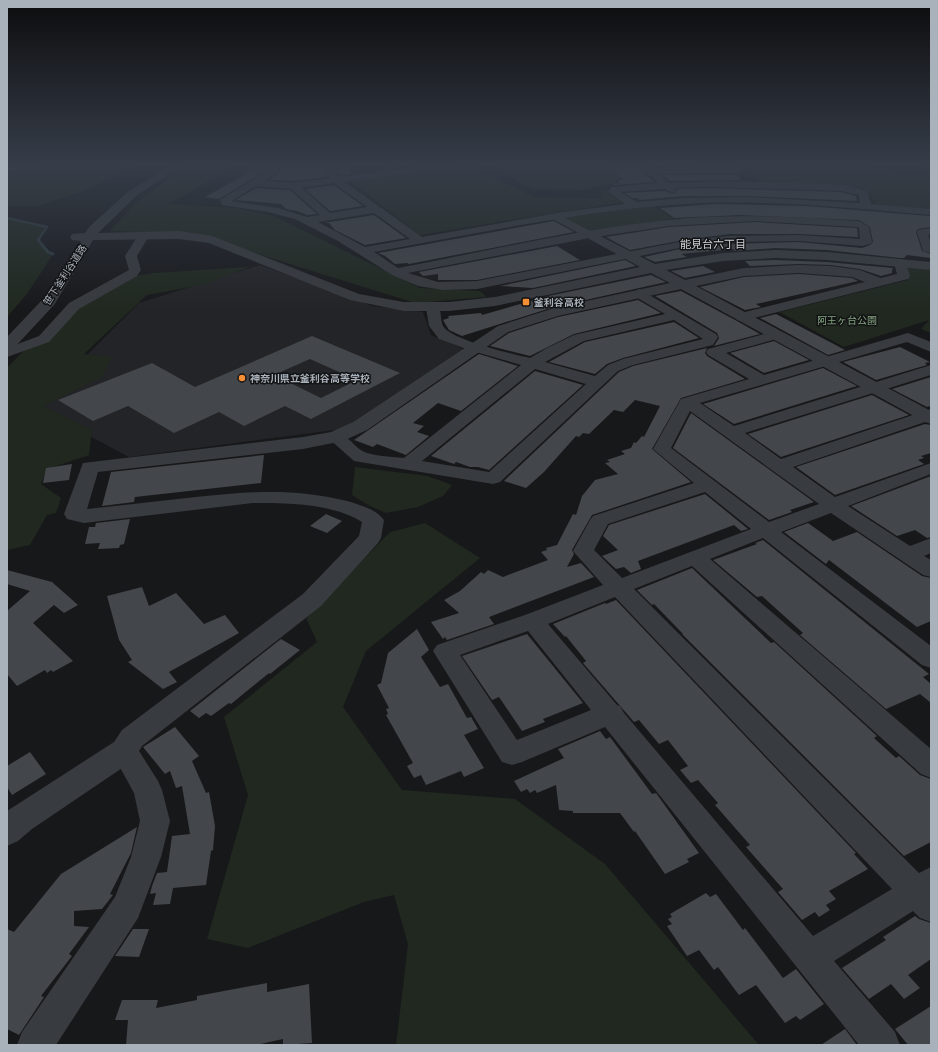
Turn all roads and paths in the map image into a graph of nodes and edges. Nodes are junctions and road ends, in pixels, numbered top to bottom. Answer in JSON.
{"nodes":[{"id":1,"x":102,"y":212,"type":"edge"},
{"id":2,"x":111,"y":212,"type":"edge"},
{"id":3,"x":286,"y":212,"type":"edge"},
{"id":4,"x":323,"y":212,"type":"edge"},
{"id":5,"x":358,"y":212,"type":"edge"},
{"id":6,"x":381,"y":212,"type":"edge"},
{"id":7,"x":588,"y":212,"type":"edge"},
{"id":8,"x":698,"y":212,"type":"edge"},
{"id":9,"x":328,"y":217,"type":"junction"},
{"id":10,"x":557,"y":217,"type":"junction"},
{"id":11,"x":308,"y":220,"type":"junction"},
{"id":12,"x":708,"y":220,"type":"junction"},
{"id":13,"x":931,"y":231,"type":"edge"},
{"id":14,"x":589,"y":235,"type":"junction"},
{"id":15,"x":143,"y":236,"type":"junction"},
{"id":16,"x":82,"y":237,"type":"junction"},
{"id":17,"x":730,"y":239,"type":"junction"},
{"id":18,"x":420,"y":241,"type":"junction"},
{"id":19,"x":931,"y":250,"type":"edge"},
{"id":20,"x":362,"y":251,"type":"junction"},
{"id":21,"x":748,"y":254,"type":"junction"},
{"id":22,"x":625,"y":255,"type":"junction"},
{"id":23,"x":900,"y":263,"type":"junction"},
{"id":24,"x":931,"y":266,"type":"edge"},
{"id":25,"x":654,"y":269,"type":"junction"},
{"id":26,"x":396,"y":272,"type":"junction"},
{"id":27,"x":878,"y":282,"type":"junction"},
{"id":28,"x":680,"y":284,"type":"junction"},
{"id":29,"x":638,"y":293,"type":"junction"},
{"id":30,"x":433,"y":308,"type":"junction"},
{"id":31,"x":676,"y":316,"type":"junction"},
{"id":32,"x":742,"y":317,"type":"junction"},
{"id":33,"x":7,"y":334,"type":"edge"},
{"id":34,"x":775,"y":335,"type":"junction"},
{"id":35,"x":7,"y":346,"type":"edge"},
{"id":36,"x":474,"y":347,"type":"junction"},
{"id":37,"x":931,"y":348,"type":"edge"},
{"id":38,"x":7,"y":353,"type":"edge"},
{"id":39,"x":826,"y":362,"type":"junction"},
{"id":40,"x":532,"y":364,"type":"junction"},
{"id":41,"x":931,"y":370,"type":"edge"},
{"id":42,"x":762,"y":380,"type":"junction"},
{"id":43,"x":597,"y":382,"type":"junction"},
{"id":44,"x":875,"y":388,"type":"junction"},
{"id":45,"x":687,"y":402,"type":"junction"},
{"id":46,"x":930,"y":416,"type":"edge"},
{"id":47,"x":732,"y":432,"type":"junction"},
{"id":48,"x":336,"y":437,"type":"junction"},
{"id":49,"x":408,"y":464,"type":"junction"},
{"id":50,"x":779,"y":466,"type":"junction"},
{"id":51,"x":931,"y":468,"type":"edge"},
{"id":52,"x":707,"y":485,"type":"junction"},
{"id":53,"x":833,"y":505,"type":"junction"},
{"id":54,"x":766,"y":531,"type":"junction"},
{"id":55,"x":931,"y":545,"type":"edge"},
{"id":56,"x":908,"y":555,"type":"junction"},
{"id":57,"x":695,"y":557,"type":"junction"},
{"id":58,"x":931,"y":570,"type":"edge"},
{"id":59,"x":618,"y":587,"type":"junction"},
{"id":60,"x":533,"y":621,"type":"junction"},
{"id":61,"x":926,"y":649,"type":"edge"},
{"id":62,"x":611,"y":713,"type":"junction"},
{"id":63,"x":124,"y":751,"type":"junction"},
{"id":64,"x":931,"y":766,"type":"edge"},
{"id":65,"x":7,"y":831,"type":"edge"},
{"id":66,"x":926,"y":894,"type":"edge"},
{"id":67,"x":810,"y":957,"type":"junction"},
{"id":68,"x":35,"y":1045,"type":"edge"},
{"id":69,"x":882,"y":1045,"type":"edge"}],
"edges":[{"from":1,"to":16,"type":"street","name":"笹下釜利谷道路"},
{"from":2,"to":16,"type":"street","name":"笹下釜利谷道路"},
{"from":3,"to":11,"type":"street"},
{"from":4,"to":9,"type":"street"},
{"from":5,"to":9,"type":"street"},
{"from":6,"to":18,"type":"street"},
{"from":7,"to":10,"type":"street"},
{"from":8,"to":12,"type":"street"},
{"from":9,"to":11,"type":"street"},
{"from":10,"to":14,"type":"street"},
{"from":10,"to":18,"type":"street"},
{"from":11,"to":20,"type":"street"},
{"from":12,"to":14,"type":"street"},
{"from":12,"to":17,"type":"street"},
{"from":12,"to":17,"type":"street"},
{"from":13,"to":19,"type":"street"},
{"from":14,"to":22,"type":"street"},
{"from":14,"to":26,"type":"street"},
{"from":15,"to":16,"type":"street"},
{"from":15,"to":30,"type":"street"},
{"from":15,"to":38,"type":"street"},
{"from":16,"to":33,"type":"street","name":"笹下釜利谷道路"},
{"from":16,"to":35,"type":"street","name":"笹下釜利谷道路"},
{"from":17,"to":21,"type":"street"},
{"from":17,"to":22,"type":"street"},
{"from":18,"to":20,"type":"street"},
{"from":20,"to":26,"type":"street"},
{"from":21,"to":23,"type":"street"},
{"from":21,"to":25,"type":"street"},
{"from":22,"to":25,"type":"street"},
{"from":22,"to":26,"type":"street"},
{"from":23,"to":24,"type":"street"},
{"from":23,"to":27,"type":"street"},
{"from":25,"to":28,"type":"street"},
{"from":25,"to":30,"type":"street"},
{"from":27,"to":28,"type":"street"},
{"from":27,"to":32,"type":"street"},
{"from":28,"to":29,"type":"street"},
{"from":28,"to":32,"type":"street"},
{"from":29,"to":31,"type":"street"},
{"from":29,"to":36,"type":"street"},
{"from":30,"to":36,"type":"street"},
{"from":31,"to":40,"type":"street"},
{"from":31,"to":43,"type":"street"},
{"from":32,"to":34,"type":"street"},
{"from":34,"to":39,"type":"street"},
{"from":34,"to":42,"type":"street"},
{"from":36,"to":40,"type":"street"},
{"from":36,"to":48,"type":"street"},
{"from":37,"to":39,"type":"street"},
{"from":39,"to":42,"type":"street"},
{"from":39,"to":44,"type":"street"},
{"from":40,"to":43,"type":"street"},
{"from":40,"to":49,"type":"street"},
{"from":41,"to":44,"type":"street"},
{"from":42,"to":45,"type":"street"},
{"from":43,"to":49,"type":"street"},
{"from":44,"to":46,"type":"street"},
{"from":44,"to":47,"type":"street"},
{"from":45,"to":47,"type":"street"},
{"from":45,"to":52,"type":"street"},
{"from":46,"to":50,"type":"street"},
{"from":47,"to":50,"type":"street"},
{"from":48,"to":49,"type":"street"},
{"from":48,"to":63,"type":"street"},
{"from":50,"to":53,"type":"street"},
{"from":51,"to":53,"type":"street"},
{"from":52,"to":54,"type":"street"},
{"from":52,"to":59,"type":"street"},
{"from":53,"to":54,"type":"street"},
{"from":53,"to":56,"type":"street"},
{"from":54,"to":57,"type":"street"},
{"from":54,"to":61,"type":"street"},
{"from":55,"to":56,"type":"street"},
{"from":56,"to":58,"type":"street"},
{"from":57,"to":59,"type":"street"},
{"from":57,"to":64,"type":"street"},
{"from":59,"to":60,"type":"street"},
{"from":59,"to":66,"type":"street"},
{"from":60,"to":62,"type":"street"},
{"from":60,"to":62,"type":"street"},
{"from":62,"to":67,"type":"street"},
{"from":63,"to":65,"type":"street"},
{"from":63,"to":68,"type":"street"},
{"from":66,"to":67,"type":"street"},
{"from":67,"to":69,"type":"street"}]}
